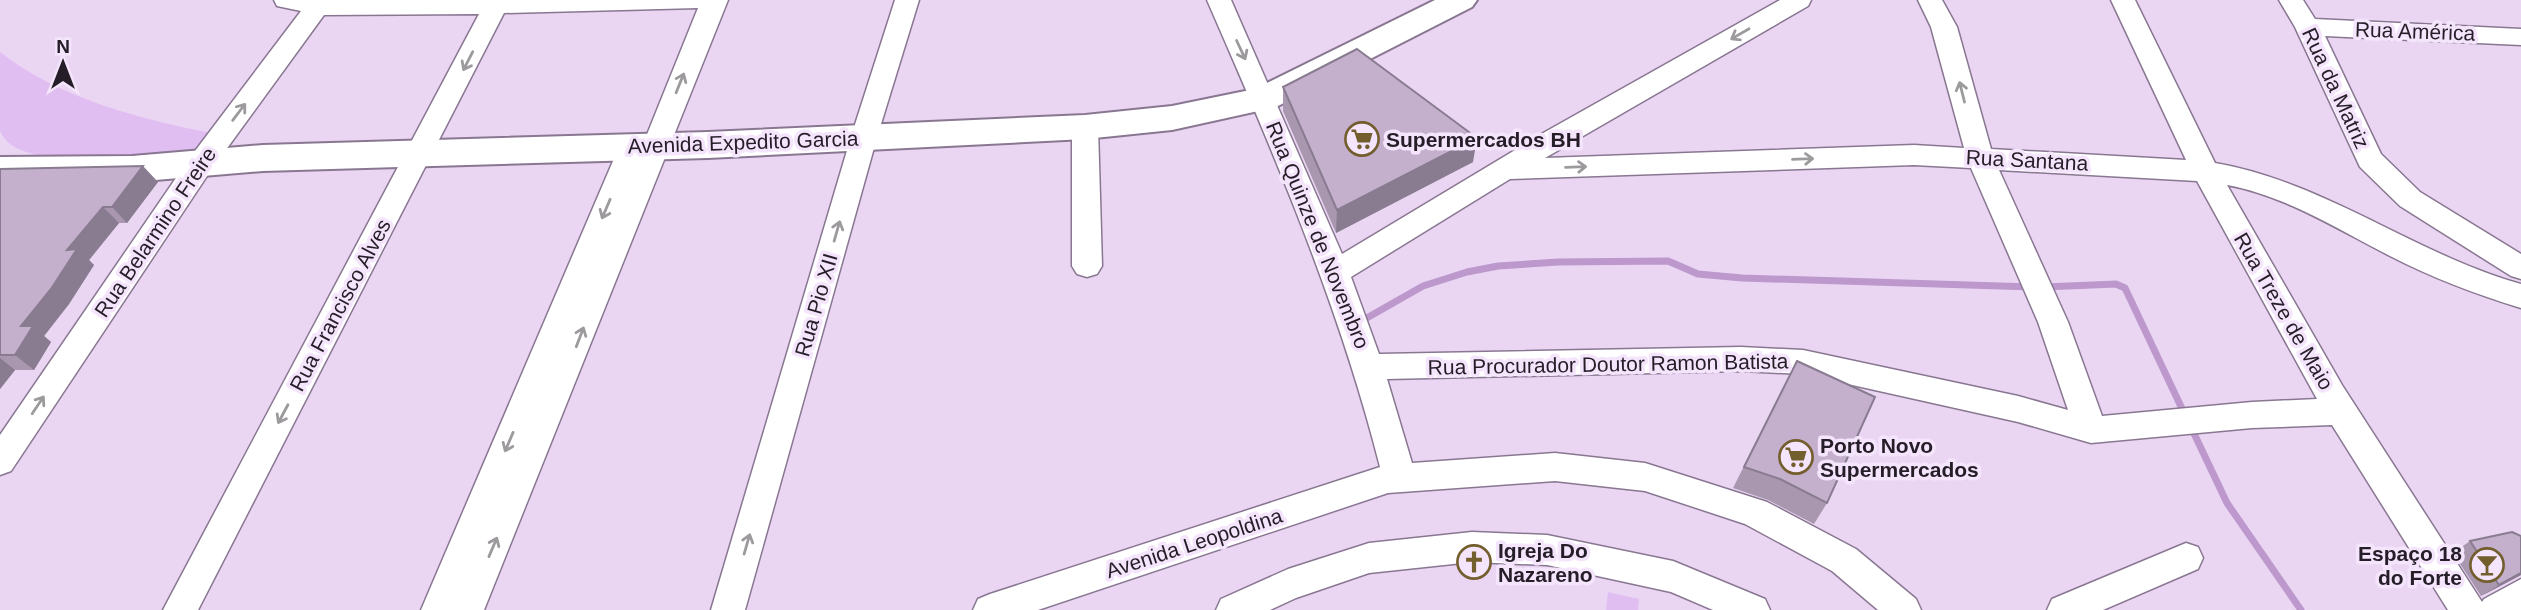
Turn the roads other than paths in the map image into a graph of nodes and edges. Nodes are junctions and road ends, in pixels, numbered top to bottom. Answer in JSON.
{"nodes":[{"id":1,"x":286,"y":0,"type":"edge"},
{"id":2,"x":387,"y":0,"type":"edge"},
{"id":3,"x":695,"y":0,"type":"edge"},
{"id":4,"x":715,"y":0,"type":"edge"},
{"id":5,"x":907,"y":0,"type":"edge"},
{"id":6,"x":1219,"y":0,"type":"edge"},
{"id":7,"x":1461,"y":0,"type":"edge"},
{"id":8,"x":1799,"y":0,"type":"edge"},
{"id":9,"x":1930,"y":0,"type":"edge"},
{"id":10,"x":2123,"y":0,"type":"edge"},
{"id":11,"x":2291,"y":0,"type":"edge"},
{"id":12,"x":498,"y":2,"type":"edge"},
{"id":13,"x":317,"y":7,"type":"junction"},
{"id":14,"x":361,"y":9,"type":"junction"},
{"id":15,"x":2308,"y":27,"type":"junction"},
{"id":16,"x":2521,"y":37,"type":"edge"},
{"id":17,"x":1264,"y":99,"type":"junction"},
{"id":18,"x":1085,"y":127,"type":"junction"},
{"id":19,"x":864,"y":137,"type":"junction"},
{"id":20,"x":644,"y":146,"type":"junction"},
{"id":21,"x":421,"y":152,"type":"junction"},
{"id":22,"x":1980,"y":158,"type":"junction"},
{"id":23,"x":199,"y":166,"type":"junction"},
{"id":24,"x":1508,"y":169,"type":"junction"},
{"id":25,"x":0,"y":170,"type":"edge"},
{"id":26,"x":2205,"y":170,"type":"junction"},
{"id":27,"x":1087,"y":266,"type":"dead end"},
{"id":28,"x":2521,"y":268,"type":"edge"},
{"id":29,"x":1335,"y":272,"type":"junction"},
{"id":30,"x":2521,"y":296,"type":"edge"},
{"id":31,"x":1370,"y":367,"type":"junction"},
{"id":32,"x":536,"y":411,"type":"junction"},
{"id":33,"x":2342,"y":411,"type":"junction"},
{"id":34,"x":2091,"y":430,"type":"junction"},
{"id":35,"x":0,"y":461,"type":"edge"},
{"id":36,"x":1399,"y":477,"type":"junction"},
{"id":37,"x":2186,"y":558,"type":"dead end"},
{"id":38,"x":2521,"y":595,"type":"edge"},
{"id":39,"x":180,"y":610,"type":"edge"},
{"id":40,"x":438,"y":610,"type":"edge"},
{"id":41,"x":467,"y":610,"type":"edge"},
{"id":42,"x":728,"y":610,"type":"edge"},
{"id":43,"x":990,"y":610,"type":"edge"},
{"id":44,"x":1233,"y":610,"type":"edge"},
{"id":45,"x":1753,"y":610,"type":"edge"},
{"id":46,"x":1904,"y":610,"type":"edge"},
{"id":47,"x":2064,"y":610,"type":"edge"},
{"id":48,"x":2468,"y":610,"type":"edge"},
{"id":49,"x":2496,"y":610,"type":"edge"}],
"edges":[{"from":1,"to":13,"type":"street"},
{"from":2,"to":14,"type":"street"},
{"from":3,"to":4,"type":"street"},
{"from":3,"to":12,"type":"street"},
{"from":20,"to":4,"type":"street","one_way":true},
{"from":5,"to":19,"type":"street","name":"Rua Pio XII"},
{"from":6,"to":17,"type":"street","name":"Rua Quinze de Novembro","one_way":true},
{"from":7,"to":17,"type":"main road","name":"Avenida Expedito Garcia"},
{"from":8,"to":24,"type":"street","one_way":true},
{"from":22,"to":9,"type":"street","one_way":true},
{"from":10,"to":26,"type":"street","name":"Rua Treze de Maio"},
{"from":11,"to":15,"type":"street","name":"Rua da Matriz"},
{"from":12,"to":14,"type":"street"},
{"from":12,"to":21,"type":"street","name":"Rua Francisco Alves","one_way":true},
{"from":13,"to":14,"type":"street"},
{"from":23,"to":13,"type":"street","name":"Rua Belarmino Freire","one_way":true},
{"from":15,"to":16,"type":"street","name":"Rua América"},
{"from":15,"to":28,"type":"street","name":"Rua da Matriz"},
{"from":17,"to":18,"type":"main road","name":"Avenida Expedito Garcia"},
{"from":17,"to":29,"type":"street","name":"Rua Quinze de Novembro"},
{"from":18,"to":19,"type":"main road","name":"Avenida Expedito Garcia"},
{"from":18,"to":27,"type":"street"},
{"from":19,"to":20,"type":"main road","name":"Avenida Expedito Garcia"},
{"from":42,"to":19,"type":"street","name":"Rua Pio XII","one_way":true},
{"from":20,"to":21,"type":"main road","name":"Avenida Expedito Garcia"},
{"from":20,"to":32,"type":"street"},
{"from":21,"to":23,"type":"main road","name":"Avenida Expedito Garcia"},
{"from":21,"to":39,"type":"street","name":"Rua Francisco Alves","one_way":true},
{"from":24,"to":22,"type":"street","name":"Rua Santana","one_way":true},
{"from":22,"to":26,"type":"street","name":"Rua Santana"},
{"from":22,"to":34,"type":"street"},
{"from":23,"to":25,"type":"main road","name":"Avenida Expedito Garcia"},
{"from":35,"to":23,"type":"street","name":"Rua Belarmino Freire","one_way":true},
{"from":24,"to":29,"type":"street"},
{"from":26,"to":30,"type":"street","name":"Rua Santana"},
{"from":26,"to":33,"type":"street","name":"Rua Treze de Maio"},
{"from":29,"to":31,"type":"street","name":"Rua Quinze de Novembro"},
{"from":31,"to":34,"type":"street","name":"Rua Procurador Doutor Ramon Batista"},
{"from":31,"to":36,"type":"street","name":"Rua Quinze de Novembro"},
{"from":32,"to":40,"type":"street","one_way":true},
{"from":41,"to":32,"type":"street","one_way":true},
{"from":33,"to":34,"type":"street","name":"Rua Procurador Doutor Ramon Batista"},
{"from":33,"to":48,"type":"street","name":"Rua Treze de Maio"},
{"from":36,"to":43,"type":"street","name":"Avenida Leopoldina"},
{"from":36,"to":46,"type":"street","name":"Avenida Leopoldina"},
{"from":37,"to":47,"type":"street"},
{"from":38,"to":49,"type":"street"},
{"from":44,"to":45,"type":"street"}]}
